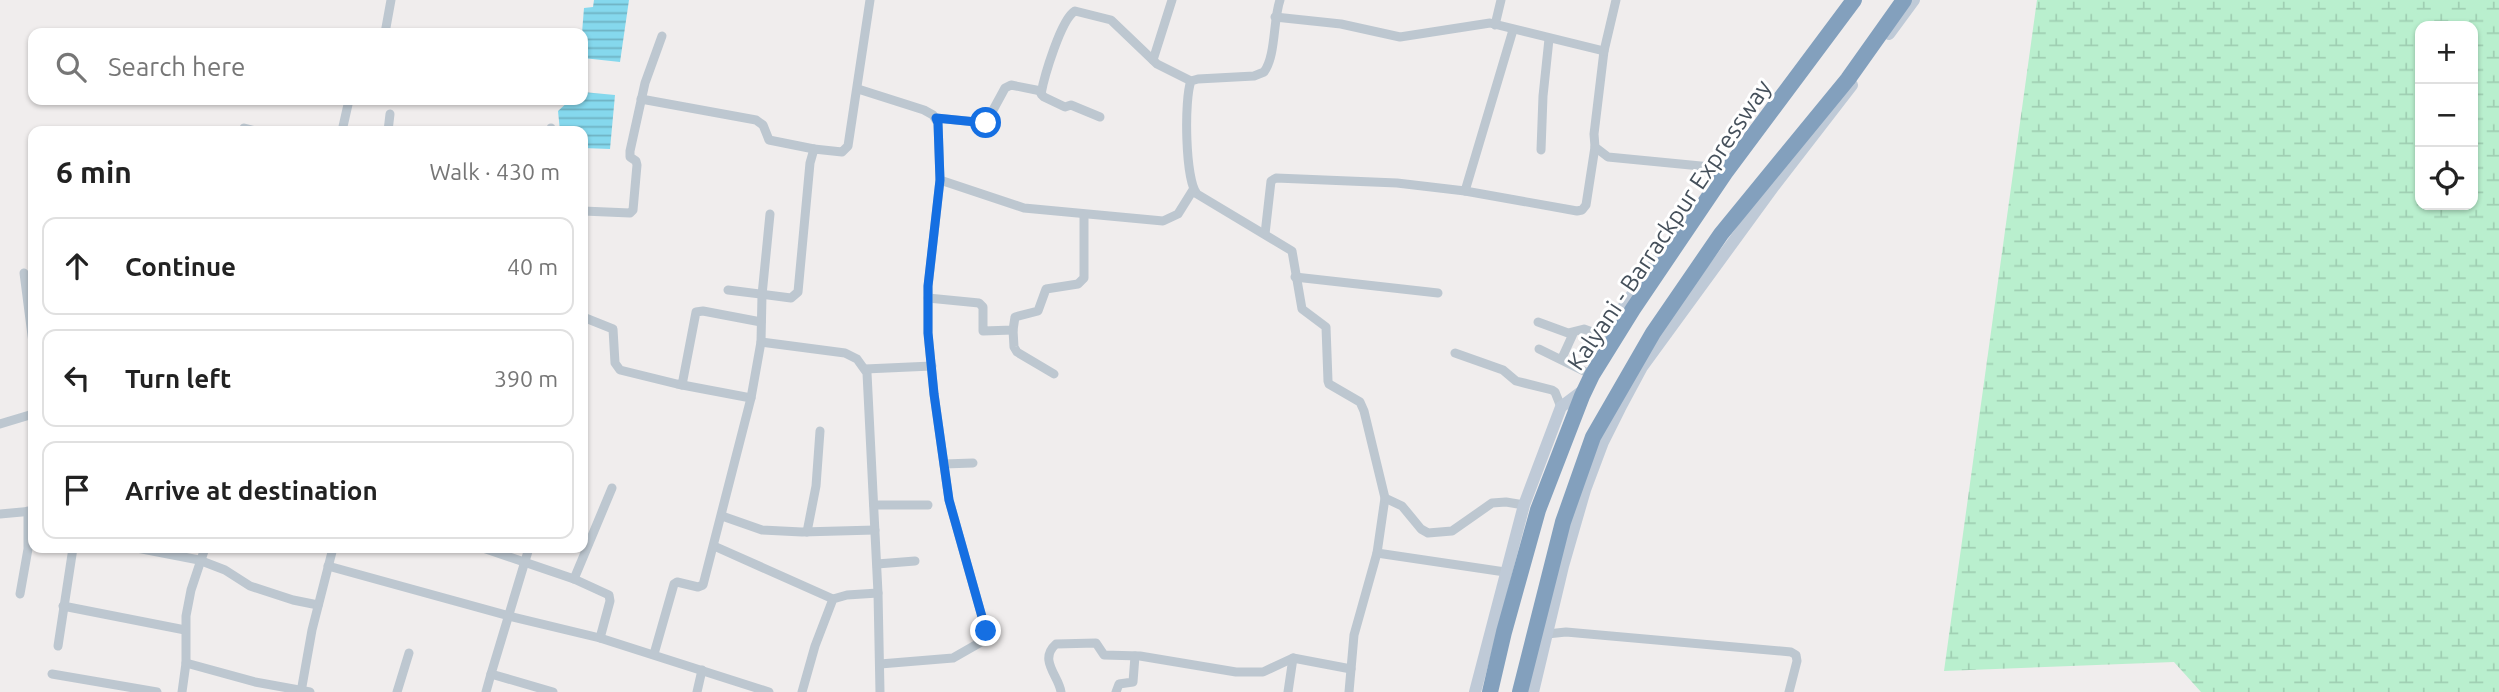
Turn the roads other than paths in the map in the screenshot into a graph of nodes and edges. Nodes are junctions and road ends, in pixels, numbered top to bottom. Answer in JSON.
{"nodes":[{"id":1,"x":391,"y":0,"type":"edge"},
{"id":2,"x":870,"y":0,"type":"edge"},
{"id":3,"x":1172,"y":0,"type":"edge"},
{"id":4,"x":1280,"y":0,"type":"edge"},
{"id":5,"x":1501,"y":0,"type":"edge"},
{"id":6,"x":1616,"y":0,"type":"edge"},
{"id":7,"x":1847,"y":0,"type":"edge"},
{"id":8,"x":1854,"y":0,"type":"edge"},
{"id":9,"x":1914,"y":0,"type":"edge"},
{"id":10,"x":1901,"y":9,"type":"edge"},
{"id":11,"x":1275,"y":17,"type":"junction"},
{"id":12,"x":1495,"y":25,"type":"junction"},
{"id":13,"x":386,"y":28,"type":"edge"},
{"id":14,"x":1513,"y":30,"type":"junction"},
{"id":15,"x":662,"y":36,"type":"dead end"},
{"id":16,"x":1549,"y":39,"type":"junction"},
{"id":17,"x":1604,"y":51,"type":"junction"},
{"id":18,"x":1153,"y":60,"type":"junction"},
{"id":19,"x":1191,"y":81,"type":"junction"},
{"id":20,"x":858,"y":89,"type":"junction"},
{"id":21,"x":1041,"y":91,"type":"junction"},
{"id":22,"x":641,"y":99,"type":"junction"},
{"id":23,"x":348,"y":105,"type":"edge"},
{"id":24,"x":390,"y":114,"type":"dead end"},
{"id":25,"x":1100,"y":117,"type":"dead end"},
{"id":26,"x":936,"y":118,"type":"junction"},
{"id":27,"x":343,"y":126,"type":"edge"},
{"id":28,"x":389,"y":126,"type":"edge"},
{"id":29,"x":1595,"y":147,"type":"junction"},
{"id":30,"x":814,"y":149,"type":"junction"},
{"id":31,"x":1541,"y":150,"type":"dead end"},
{"id":32,"x":1723,"y":171,"type":"junction"},
{"id":33,"x":940,"y":180,"type":"junction"},
{"id":34,"x":1193,"y":190,"type":"junction"},
{"id":35,"x":1465,"y":191,"type":"junction"},
{"id":36,"x":588,"y":211,"type":"edge"},
{"id":37,"x":769,"y":214,"type":"dead end"},
{"id":38,"x":1084,"y":215,"type":"junction"},
{"id":39,"x":1265,"y":234,"type":"junction"},
{"id":40,"x":24,"y":273,"type":"dead end"},
{"id":41,"x":1295,"y":277,"type":"junction"},
{"id":42,"x":728,"y":290,"type":"dead end"},
{"id":43,"x":1438,"y":293,"type":"dead end"},
{"id":44,"x":762,"y":295,"type":"junction"},
{"id":45,"x":928,"y":298,"type":"junction"},
{"id":46,"x":28,"y":304,"type":"edge"},
{"id":47,"x":588,"y":319,"type":"edge"},
{"id":48,"x":761,"y":322,"type":"junction"},
{"id":49,"x":1538,"y":322,"type":"dead end"},
{"id":50,"x":1013,"y":330,"type":"junction"},
{"id":51,"x":1573,"y":334,"type":"junction"},
{"id":52,"x":1614,"y":340,"type":"junction"},
{"id":53,"x":761,"y":342,"type":"junction"},
{"id":54,"x":1539,"y":349,"type":"dead end"},
{"id":55,"x":1455,"y":353,"type":"dead end"},
{"id":56,"x":1562,"y":358,"type":"junction"},
{"id":57,"x":932,"y":366,"type":"junction"},
{"id":58,"x":865,"y":369,"type":"junction"},
{"id":59,"x":1054,"y":374,"type":"dead end"},
{"id":60,"x":1589,"y":382,"type":"junction"},
{"id":61,"x":682,"y":385,"type":"junction"},
{"id":62,"x":751,"y":398,"type":"junction"},
{"id":63,"x":1561,"y":408,"type":"junction"},
{"id":64,"x":28,"y":416,"type":"edge"},
{"id":65,"x":0,"y":424,"type":"edge"},
{"id":66,"x":820,"y":431,"type":"dead end"},
{"id":67,"x":973,"y":463,"type":"dead end"},
{"id":68,"x":944,"y":464,"type":"junction"},
{"id":69,"x":612,"y":488,"type":"dead end"},
{"id":70,"x":1385,"y":498,"type":"junction"},
{"id":71,"x":874,"y":505,"type":"junction"},
{"id":72,"x":928,"y":505,"type":"dead end"},
{"id":73,"x":1524,"y":505,"type":"junction"},
{"id":74,"x":28,"y":511,"type":"edge"},
{"id":75,"x":0,"y":514,"type":"edge"},
{"id":76,"x":722,"y":516,"type":"junction"},
{"id":77,"x":875,"y":530,"type":"junction"},
{"id":78,"x":807,"y":532,"type":"junction"},
{"id":79,"x":588,"y":545,"type":"edge"},
{"id":80,"x":713,"y":546,"type":"junction"},
{"id":81,"x":28,"y":549,"type":"edge"},
{"id":82,"x":72,"y":553,"type":"edge"},
{"id":83,"x":162,"y":553,"type":"edge"},
{"id":84,"x":204,"y":553,"type":"edge"},
{"id":85,"x":332,"y":553,"type":"edge"},
{"id":86,"x":498,"y":553,"type":"edge"},
{"id":87,"x":527,"y":553,"type":"edge"},
{"id":88,"x":585,"y":553,"type":"edge"},
{"id":89,"x":1377,"y":553,"type":"junction"},
{"id":90,"x":202,"y":561,"type":"junction"},
{"id":91,"x":915,"y":561,"type":"dead end"},
{"id":92,"x":524,"y":562,"type":"junction"},
{"id":93,"x":877,"y":564,"type":"junction"},
{"id":94,"x":328,"y":566,"type":"junction"},
{"id":95,"x":1505,"y":572,"type":"junction"},
{"id":96,"x":574,"y":579,"type":"junction"},
{"id":97,"x":878,"y":593,"type":"junction"},
{"id":98,"x":20,"y":594,"type":"dead end"},
{"id":99,"x":834,"y":600,"type":"junction"},
{"id":100,"x":318,"y":604,"type":"junction"},
{"id":101,"x":63,"y":606,"type":"junction"},
{"id":102,"x":509,"y":616,"type":"junction"},
{"id":103,"x":185,"y":630,"type":"junction"},
{"id":104,"x":1547,"y":634,"type":"junction"},
{"id":105,"x":600,"y":638,"type":"junction"},
{"id":106,"x":58,"y":646,"type":"dead end"},
{"id":107,"x":408,"y":653,"type":"dead end"},
{"id":108,"x":654,"y":654,"type":"junction"},
{"id":109,"x":1135,"y":656,"type":"junction"},
{"id":110,"x":1293,"y":658,"type":"junction"},
{"id":111,"x":186,"y":663,"type":"junction"},
{"id":112,"x":880,"y":664,"type":"junction"},
{"id":113,"x":1350,"y":669,"type":"junction"},
{"id":114,"x":702,"y":670,"type":"junction"},
{"id":115,"x":52,"y":674,"type":"dead end"},
{"id":116,"x":491,"y":674,"type":"junction"},
{"id":117,"x":123,"y":689,"type":"edge"},
{"id":118,"x":304,"y":691,"type":"edge"},
{"id":119,"x":157,"y":692,"type":"edge"},
{"id":120,"x":181,"y":692,"type":"edge"},
{"id":121,"x":397,"y":692,"type":"edge"},
{"id":122,"x":486,"y":692,"type":"edge"},
{"id":123,"x":553,"y":692,"type":"edge"},
{"id":124,"x":698,"y":692,"type":"edge"},
{"id":125,"x":769,"y":692,"type":"edge"},
{"id":126,"x":802,"y":692,"type":"edge"},
{"id":127,"x":880,"y":692,"type":"edge"},
{"id":128,"x":1061,"y":692,"type":"edge"},
{"id":129,"x":1116,"y":692,"type":"edge"},
{"id":130,"x":1288,"y":692,"type":"edge"},
{"id":131,"x":1349,"y":692,"type":"edge"},
{"id":132,"x":1475,"y":692,"type":"edge"},
{"id":133,"x":1490,"y":692,"type":"edge"},
{"id":134,"x":1520,"y":692,"type":"edge"},
{"id":135,"x":1533,"y":692,"type":"edge"},
{"id":136,"x":1789,"y":692,"type":"edge"}],
"edges":[{"from":1,"to":13,"type":"street"},
{"from":2,"to":20,"type":"street"},
{"from":3,"to":18,"type":"street"},
{"from":4,"to":11,"type":"street"},
{"from":5,"to":12,"type":"street"},
{"from":6,"to":17,"type":"street"},
{"from":7,"to":32,"type":"street"},
{"from":8,"to":32,"type":"highway","name":"Kalyani - Barrackpur Expressway"},
{"from":9,"to":10,"type":"street"},
{"from":10,"to":104,"type":"street"},
{"from":10,"to":134,"type":"highway","name":"Kalyani - Barrackpur Expressway"},
{"from":11,"to":12,"type":"street"},
{"from":11,"to":19,"type":"street"},
{"from":12,"to":14,"type":"street"},
{"from":14,"to":16,"type":"street"},
{"from":14,"to":35,"type":"street"},
{"from":15,"to":22,"type":"street"},
{"from":16,"to":17,"type":"street"},
{"from":16,"to":31,"type":"street"},
{"from":17,"to":29,"type":"street"},
{"from":18,"to":19,"type":"street"},
{"from":18,"to":21,"type":"street"},
{"from":19,"to":34,"type":"street"},
{"from":20,"to":26,"type":"street"},
{"from":20,"to":30,"type":"street"},
{"from":21,"to":25,"type":"street"},
{"from":21,"to":26,"type":"street"},
{"from":22,"to":30,"type":"street"},
{"from":22,"to":36,"type":"street"},
{"from":23,"to":27,"type":"street"},
{"from":24,"to":28,"type":"street"},
{"from":26,"to":33,"type":"street"},
{"from":29,"to":32,"type":"street"},
{"from":29,"to":35,"type":"street"},
{"from":30,"to":44,"type":"street"},
{"from":32,"to":52,"type":"highway","name":"Kalyani - Barrackpur Expressway"},
{"from":33,"to":38,"type":"street"},
{"from":33,"to":45,"type":"street"},
{"from":34,"to":38,"type":"street"},
{"from":34,"to":39,"type":"street"},
{"from":35,"to":39,"type":"street"},
{"from":37,"to":44,"type":"street"},
{"from":38,"to":50,"type":"street"},
{"from":39,"to":41,"type":"street"},
{"from":40,"to":46,"type":"street"},
{"from":41,"to":43,"type":"street"},
{"from":41,"to":70,"type":"street"},
{"from":42,"to":44,"type":"street"},
{"from":44,"to":48,"type":"street"},
{"from":45,"to":50,"type":"street"},
{"from":45,"to":57,"type":"street"},
{"from":47,"to":61,"type":"street"},
{"from":48,"to":53,"type":"street"},
{"from":48,"to":61,"type":"street"},
{"from":49,"to":51,"type":"street"},
{"from":50,"to":59,"type":"street"},
{"from":51,"to":52,"type":"street"},
{"from":51,"to":56,"type":"street"},
{"from":52,"to":60,"type":"highway","name":"Kalyani - Barrackpur Expressway"},
{"from":53,"to":58,"type":"street"},
{"from":53,"to":62,"type":"street"},
{"from":54,"to":56,"type":"street"},
{"from":55,"to":63,"type":"street"},
{"from":56,"to":60,"type":"street"},
{"from":57,"to":58,"type":"street"},
{"from":57,"to":68,"type":"street"},
{"from":58,"to":71,"type":"street"},
{"from":60,"to":63,"type":"street"},
{"from":60,"to":133,"type":"highway","name":"Kalyani - Barrackpur Expressway"},
{"from":61,"to":62,"type":"street"},
{"from":62,"to":76,"type":"street"},
{"from":63,"to":73,"type":"street"},
{"from":64,"to":65,"type":"street"},
{"from":66,"to":78,"type":"street"},
{"from":67,"to":68,"type":"street"},
{"from":68,"to":112,"type":"street"},
{"from":69,"to":79,"type":"street"},
{"from":70,"to":73,"type":"street"},
{"from":70,"to":89,"type":"street"},
{"from":71,"to":72,"type":"street"},
{"from":71,"to":77,"type":"street"},
{"from":73,"to":95,"type":"street"},
{"from":74,"to":75,"type":"street"},
{"from":76,"to":78,"type":"street"},
{"from":76,"to":80,"type":"street"},
{"from":77,"to":78,"type":"street"},
{"from":77,"to":93,"type":"street"},
{"from":80,"to":99,"type":"street"},
{"from":80,"to":108,"type":"street"},
{"from":81,"to":98,"type":"street"},
{"from":82,"to":101,"type":"street"},
{"from":83,"to":90,"type":"street"},
{"from":84,"to":90,"type":"street"},
{"from":85,"to":94,"type":"street"},
{"from":86,"to":92,"type":"street"},
{"from":87,"to":92,"type":"street"},
{"from":88,"to":96,"type":"street"},
{"from":89,"to":95,"type":"street"},
{"from":89,"to":113,"type":"street"},
{"from":90,"to":100,"type":"street"},
{"from":90,"to":103,"type":"street"},
{"from":91,"to":93,"type":"street"},
{"from":92,"to":96,"type":"street"},
{"from":92,"to":102,"type":"street"},
{"from":93,"to":97,"type":"street"},
{"from":94,"to":100,"type":"street"},
{"from":94,"to":102,"type":"street"},
{"from":95,"to":132,"type":"street"},
{"from":96,"to":105,"type":"street"},
{"from":97,"to":99,"type":"street"},
{"from":97,"to":112,"type":"street"},
{"from":99,"to":126,"type":"street"},
{"from":100,"to":118,"type":"street"},
{"from":101,"to":103,"type":"street"},
{"from":101,"to":106,"type":"street"},
{"from":102,"to":105,"type":"street"},
{"from":102,"to":116,"type":"street"},
{"from":103,"to":111,"type":"street"},
{"from":104,"to":135,"type":"street"},
{"from":104,"to":136,"type":"street"},
{"from":105,"to":108,"type":"street"},
{"from":107,"to":121,"type":"street"},
{"from":108,"to":114,"type":"street"},
{"from":109,"to":110,"type":"street"},
{"from":109,"to":128,"type":"street"},
{"from":109,"to":129,"type":"street"},
{"from":110,"to":113,"type":"street"},
{"from":110,"to":130,"type":"street"},
{"from":111,"to":118,"type":"street"},
{"from":111,"to":120,"type":"street"},
{"from":112,"to":127,"type":"street"},
{"from":113,"to":131,"type":"street"},
{"from":114,"to":124,"type":"street"},
{"from":114,"to":125,"type":"street"},
{"from":115,"to":117,"type":"street"},
{"from":116,"to":122,"type":"street"},
{"from":116,"to":123,"type":"street"},
{"from":117,"to":119,"type":"street"}]}
